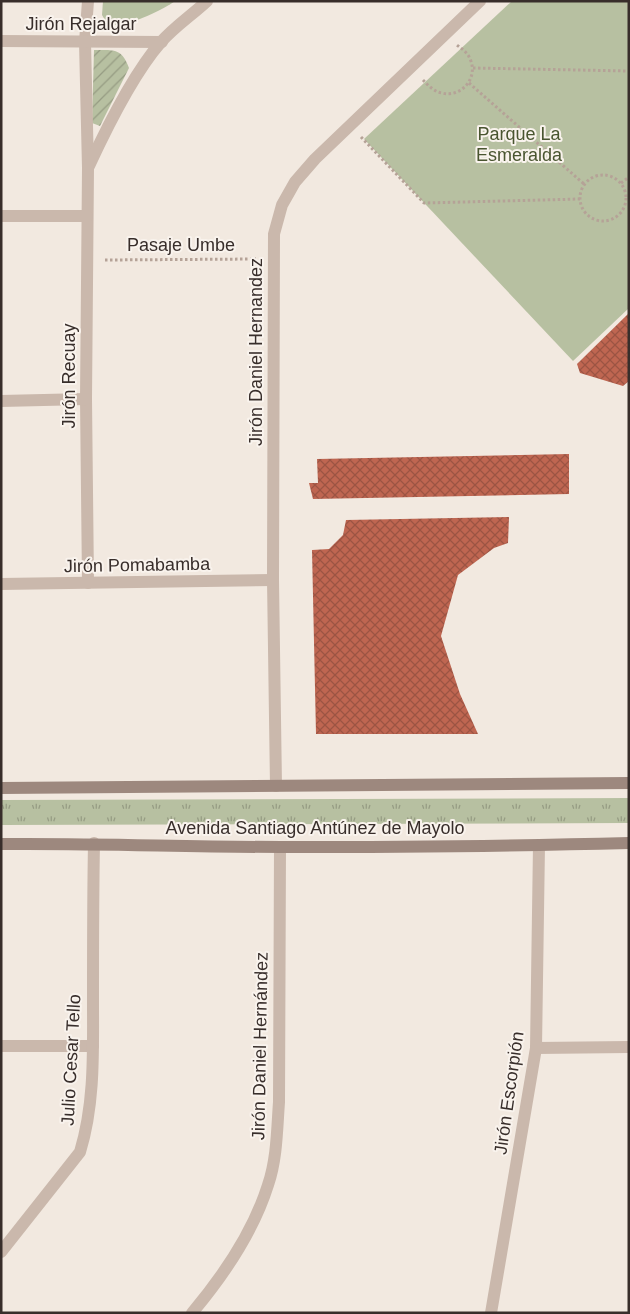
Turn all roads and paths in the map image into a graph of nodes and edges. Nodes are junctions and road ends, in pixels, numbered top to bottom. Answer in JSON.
{"nodes":[{"id":1,"x":88,"y":1,"type":"edge"},
{"id":2,"x":207,"y":1,"type":"edge"},
{"id":3,"x":480,"y":1,"type":"edge"},
{"id":4,"x":446,"y":34,"type":"junction"},
{"id":5,"x":1,"y":41,"type":"edge"},
{"id":6,"x":85,"y":42,"type":"junction"},
{"id":7,"x":162,"y":42,"type":"junction"},
{"id":8,"x":473,"y":68,"type":"junction"},
{"id":9,"x":629,"y":71,"type":"edge"},
{"id":10,"x":469,"y":83,"type":"junction"},
{"id":11,"x":432,"y":89,"type":"dead end"},
{"id":12,"x":351,"y":125,"type":"junction"},
{"id":13,"x":88,"y":168,"type":"junction"},
{"id":14,"x":629,"y":176,"type":"edge"},
{"id":15,"x":621,"y":183,"type":"junction"},
{"id":16,"x":584,"y":184,"type":"junction"},
{"id":17,"x":627,"y":197,"type":"edge"},
{"id":18,"x":580,"y":199,"type":"junction"},
{"id":19,"x":1,"y":216,"type":"edge"},
{"id":20,"x":87,"y":216,"type":"junction"},
{"id":21,"x":274,"y":258,"type":"junction"},
{"id":22,"x":87,"y":260,"type":"junction"},
{"id":23,"x":86,"y":399,"type":"junction"},
{"id":24,"x":1,"y":400,"type":"edge"},
{"id":25,"x":273,"y":580,"type":"junction"},
{"id":26,"x":88,"y":583,"type":"junction"},
{"id":27,"x":1,"y":584,"type":"edge"},
{"id":28,"x":629,"y":783,"type":"edge"},
{"id":29,"x":276,"y":786,"type":"junction"},
{"id":30,"x":1,"y":788,"type":"edge"},
{"id":31,"x":94,"y":843,"type":"junction"},
{"id":32,"x":1,"y":844,"type":"edge"},
{"id":33,"x":629,"y":844,"type":"edge"},
{"id":34,"x":539,"y":845,"type":"junction"},
{"id":35,"x":280,"y":847,"type":"junction"},
{"id":36,"x":1,"y":1046,"type":"edge"},
{"id":37,"x":93,"y":1046,"type":"junction"},
{"id":38,"x":629,"y":1047,"type":"edge"},
{"id":39,"x":536,"y":1048,"type":"junction"},
{"id":40,"x":6,"y":1239,"type":"edge"},
{"id":41,"x":1,"y":1252,"type":"edge"},
{"id":42,"x":192,"y":1313,"type":"edge"},
{"id":43,"x":491,"y":1313,"type":"edge"}],
"edges":[{"from":1,"to":6,"type":"street","name":"Jirón Recuay"},
{"from":2,"to":7,"type":"street","name":"Jirón Recuay"},
{"from":3,"to":4,"type":"street","name":"Jirón Daniel Hernandez"},
{"from":4,"to":8,"type":"path"},
{"from":4,"to":12,"type":"street","name":"Jirón Daniel Hernandez"},
{"from":5,"to":6,"type":"street","name":"Jirón Rejalgar"},
{"from":6,"to":7,"type":"street","name":"Jirón Rejalgar"},
{"from":6,"to":13,"type":"street","name":"Jirón Recuay"},
{"from":7,"to":13,"type":"street","name":"Jirón Recuay"},
{"from":8,"to":9,"type":"path"},
{"from":8,"to":10,"type":"path"},
{"from":10,"to":11,"type":"path"},
{"from":10,"to":16,"type":"path"},
{"from":12,"to":18,"type":"path"},
{"from":12,"to":21,"type":"street","name":"Jirón Daniel Hernandez"},
{"from":13,"to":20,"type":"street","name":"Jirón Recuay"},
{"from":14,"to":15,"type":"path"},
{"from":15,"to":16,"type":"path"},
{"from":15,"to":17,"type":"path"},
{"from":16,"to":18,"type":"path"},
{"from":17,"to":18,"type":"path"},
{"from":19,"to":20,"type":"street"},
{"from":20,"to":22,"type":"street","name":"Jirón Recuay"},
{"from":21,"to":22,"type":"path","name":"Pasaje Umbe"},
{"from":21,"to":25,"type":"street","name":"Jirón Daniel Hernandez"},
{"from":22,"to":23,"type":"street","name":"Jirón Recuay"},
{"from":23,"to":24,"type":"street"},
{"from":23,"to":26,"type":"street","name":"Jirón Recuay"},
{"from":25,"to":26,"type":"street","name":"Jirón Pomabamba"},
{"from":25,"to":29,"type":"street","name":"Jirón Daniel Hernandez"},
{"from":26,"to":27,"type":"street","name":"Jirón Pomabamba"},
{"from":28,"to":29,"type":"main road"},
{"from":29,"to":30,"type":"main road"},
{"from":31,"to":32,"type":"main road","name":"Avenida Santiago Antúnez de Mayolo"},
{"from":31,"to":35,"type":"main road","name":"Avenida Santiago Antúnez de Mayolo"},
{"from":31,"to":37,"type":"street","name":"Julio Cesar Tello"},
{"from":33,"to":34,"type":"main road","name":"Avenida Santiago Antúnez de Mayolo"},
{"from":34,"to":35,"type":"main road","name":"Avenida Santiago Antúnez de Mayolo"},
{"from":34,"to":39,"type":"street","name":"Jirón Escorpión"},
{"from":35,"to":42,"type":"street","name":"Jirón Daniel Hernández"},
{"from":36,"to":37,"type":"street"},
{"from":37,"to":40,"type":"street","name":"Julio Cesar Tello"},
{"from":38,"to":39,"type":"street"},
{"from":39,"to":43,"type":"street","name":"Jirón Escorpión"},
{"from":40,"to":41,"type":"street","name":"Julio Cesar Tello"}]}
